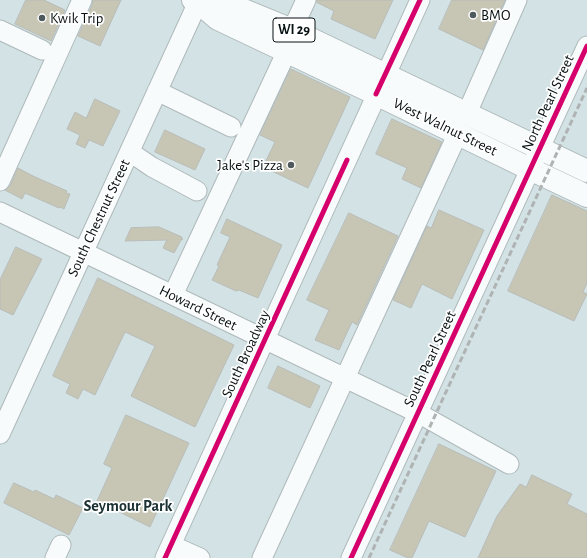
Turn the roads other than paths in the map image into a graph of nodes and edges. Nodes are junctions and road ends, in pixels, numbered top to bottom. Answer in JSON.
{"nodes":[{"id":1,"x":82,"y":0,"type":"edge"},
{"id":2,"x":306,"y":0,"type":"edge"},
{"id":3,"x":420,"y":0,"type":"edge"},
{"id":4,"x":517,"y":0,"type":"edge"},
{"id":5,"x":196,"y":1,"type":"edge"},
{"id":6,"x":0,"y":30,"type":"edge"},
{"id":7,"x":292,"y":30,"type":"junction"},
{"id":8,"x":587,"y":46,"type":"edge"},
{"id":9,"x":42,"y":50,"type":"dead end"},
{"id":10,"x":287,"y":51,"type":"junction"},
{"id":11,"x":386,"y":74,"type":"junction"},
{"id":12,"x":158,"y":91,"type":"junction"},
{"id":13,"x":376,"y":94,"type":"junction"},
{"id":14,"x":467,"y":113,"type":"junction"},
{"id":15,"x":231,"y":127,"type":"dead end"},
{"id":16,"x":458,"y":133,"type":"junction"},
{"id":17,"x":540,"y":149,"type":"junction"},
{"id":18,"x":130,"y":152,"type":"junction"},
{"id":19,"x":530,"y":169,"type":"junction"},
{"id":20,"x":587,"y":171,"type":"edge"},
{"id":21,"x":0,"y":181,"type":"edge"},
{"id":22,"x":197,"y":191,"type":"dead end"},
{"id":23,"x":587,"y":194,"type":"edge"},
{"id":24,"x":0,"y":212,"type":"edge"},
{"id":25,"x":84,"y":252,"type":"junction"},
{"id":26,"x":173,"y":295,"type":"junction"},
{"id":27,"x":266,"y":340,"type":"junction"},
{"id":28,"x":344,"y":378,"type":"junction"},
{"id":29,"x":418,"y":414,"type":"junction"},
{"id":30,"x":0,"y":434,"type":"edge"},
{"id":31,"x":509,"y":464,"type":"dead end"},
{"id":32,"x":168,"y":551,"type":"edge"},
{"id":33,"x":200,"y":558,"type":"edge"},
{"id":34,"x":262,"y":558,"type":"edge"},
{"id":35,"x":351,"y":558,"type":"edge"}],
"edges":[{"from":1,"to":21,"type":"street"},
{"from":2,"to":7,"type":"street"},
{"from":3,"to":11,"type":"street","name":"South Broadway"},
{"from":4,"to":14,"type":"street"},
{"from":5,"to":7,"type":"main road","name":"West Walnut Street","number":"WI 29"},
{"from":5,"to":10,"type":"main road","name":"West Walnut Street","number":"WI 29"},
{"from":5,"to":12,"type":"street","name":"South Chestnut Street"},
{"from":6,"to":9,"type":"street"},
{"from":7,"to":11,"type":"main road","name":"West Walnut Street","number":"WI 29"},
{"from":8,"to":17,"type":"street","name":"North Pearl Street"},
{"from":10,"to":13,"type":"main road","name":"West Walnut Street","number":"WI 29"},
{"from":10,"to":26,"type":"street"},
{"from":11,"to":13,"type":"street","name":"South Broadway"},
{"from":11,"to":14,"type":"main road","name":"West Walnut Street","number":"WI 29"},
{"from":12,"to":15,"type":"street"},
{"from":12,"to":18,"type":"street","name":"South Chestnut Street"},
{"from":13,"to":16,"type":"main road","name":"West Walnut Street","number":"WI 29"},
{"from":13,"to":27,"type":"street","name":"South Broadway"},
{"from":14,"to":17,"type":"main road","name":"West Walnut Street","number":"WI 29"},
{"from":16,"to":19,"type":"main road","name":"West Walnut Street","number":"WI 29"},
{"from":16,"to":28,"type":"street"},
{"from":17,"to":19,"type":"street","name":"North Pearl Street"},
{"from":17,"to":20,"type":"main road","name":"West Walnut Street","number":"WI 29"},
{"from":18,"to":22,"type":"street"},
{"from":18,"to":25,"type":"street","name":"South Chestnut Street"},
{"from":19,"to":23,"type":"main road","name":"West Walnut Street","number":"WI 29"},
{"from":19,"to":29,"type":"street","name":"South Pearl Street"},
{"from":24,"to":25,"type":"street","name":"Howard Street"},
{"from":25,"to":26,"type":"street","name":"Howard Street"},
{"from":25,"to":30,"type":"street","name":"South Chestnut Street"},
{"from":26,"to":27,"type":"street","name":"Howard Street"},
{"from":27,"to":28,"type":"street","name":"Howard Street"},
{"from":27,"to":32,"type":"street","name":"South Broadway"},
{"from":28,"to":29,"type":"street","name":"Howard Street"},
{"from":28,"to":34,"type":"street"},
{"from":29,"to":31,"type":"street","name":"Howard Street"},
{"from":29,"to":35,"type":"street","name":"South Pearl Street"},
{"from":32,"to":33,"type":"street"}]}
